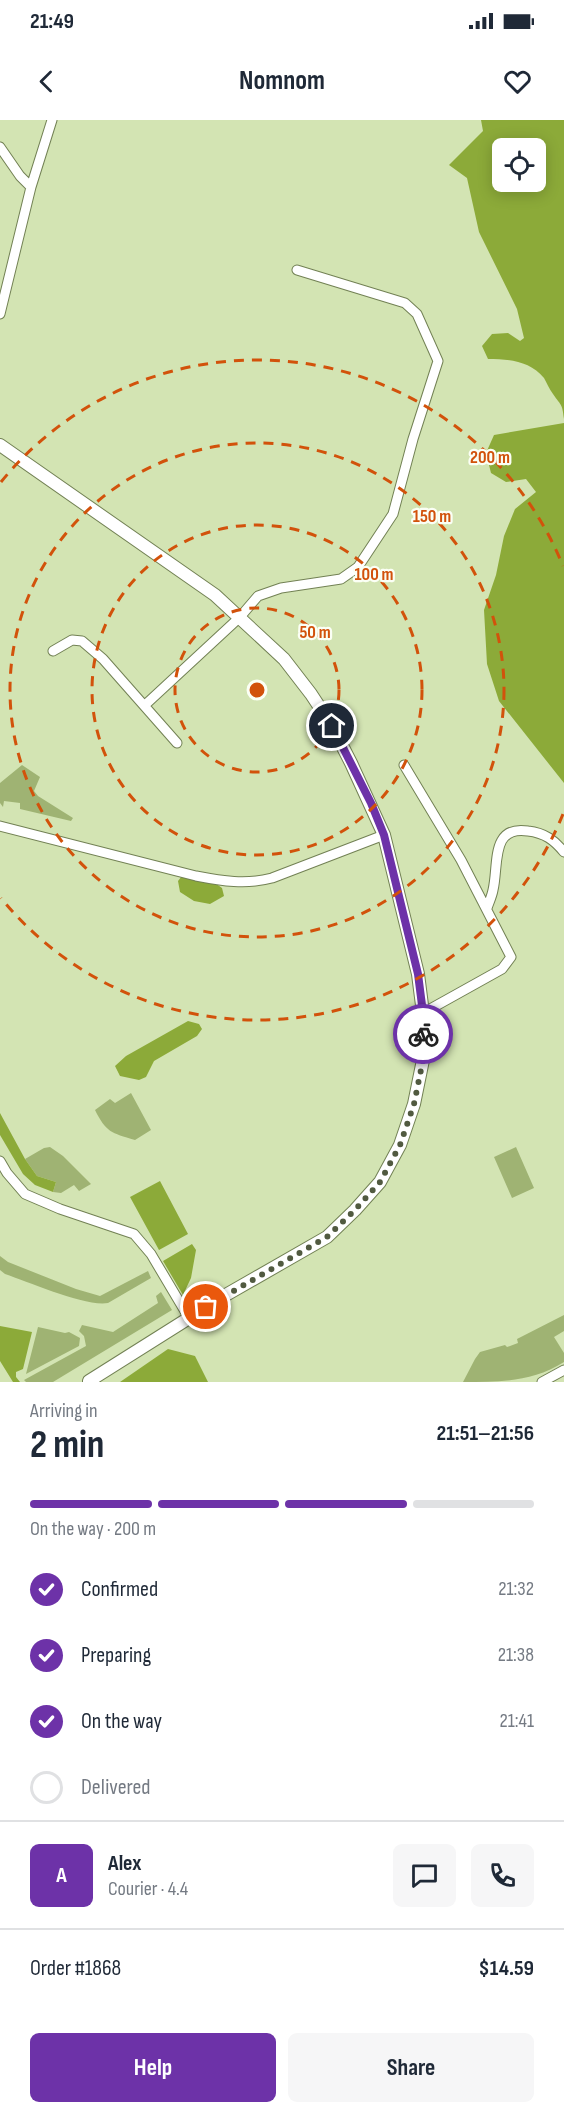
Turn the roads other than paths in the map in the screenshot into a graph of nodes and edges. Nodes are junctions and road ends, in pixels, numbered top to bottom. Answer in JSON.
{"nodes":[{"id":1,"x":52,"y":120,"type":"edge"},
{"id":2,"x":0,"y":147,"type":"edge"},
{"id":3,"x":31,"y":187,"type":"junction"},
{"id":4,"x":297,"y":270,"type":"dead end"},
{"id":5,"x":0,"y":314,"type":"edge"},
{"id":6,"x":0,"y":445,"type":"edge"},
{"id":7,"x":240,"y":617,"type":"junction"},
{"id":8,"x":53,"y":651,"type":"dead end"},
{"id":9,"x":145,"y":705,"type":"junction"},
{"id":10,"x":177,"y":743,"type":"dead end"},
{"id":11,"x":404,"y":765,"type":"dead end"},
{"id":12,"x":0,"y":826,"type":"edge"},
{"id":13,"x":384,"y":835,"type":"junction"},
{"id":14,"x":564,"y":852,"type":"edge"},
{"id":15,"x":488,"y":908,"type":"junction"},
{"id":16,"x":423,"y":1013,"type":"junction"},
{"id":17,"x":0,"y":1161,"type":"edge"},
{"id":18,"x":189,"y":1318,"type":"junction"},
{"id":19,"x":564,"y":1370,"type":"edge"},
{"id":20,"x":89,"y":1382,"type":"edge"},
{"id":21,"x":542,"y":1382,"type":"edge"}],
"edges":[{"from":1,"to":3,"type":"street"},
{"from":2,"to":3,"type":"street"},
{"from":3,"to":5,"type":"street"},
{"from":4,"to":7,"type":"street"},
{"from":6,"to":7,"type":"street"},
{"from":7,"to":9,"type":"street"},
{"from":7,"to":13,"type":"street"},
{"from":8,"to":9,"type":"street"},
{"from":9,"to":10,"type":"street"},
{"from":11,"to":15,"type":"street"},
{"from":12,"to":13,"type":"street"},
{"from":13,"to":16,"type":"street"},
{"from":14,"to":15,"type":"street"},
{"from":15,"to":16,"type":"street"},
{"from":16,"to":18,"type":"street"},
{"from":17,"to":18,"type":"street"},
{"from":18,"to":20,"type":"street"},
{"from":19,"to":21,"type":"street"}]}
